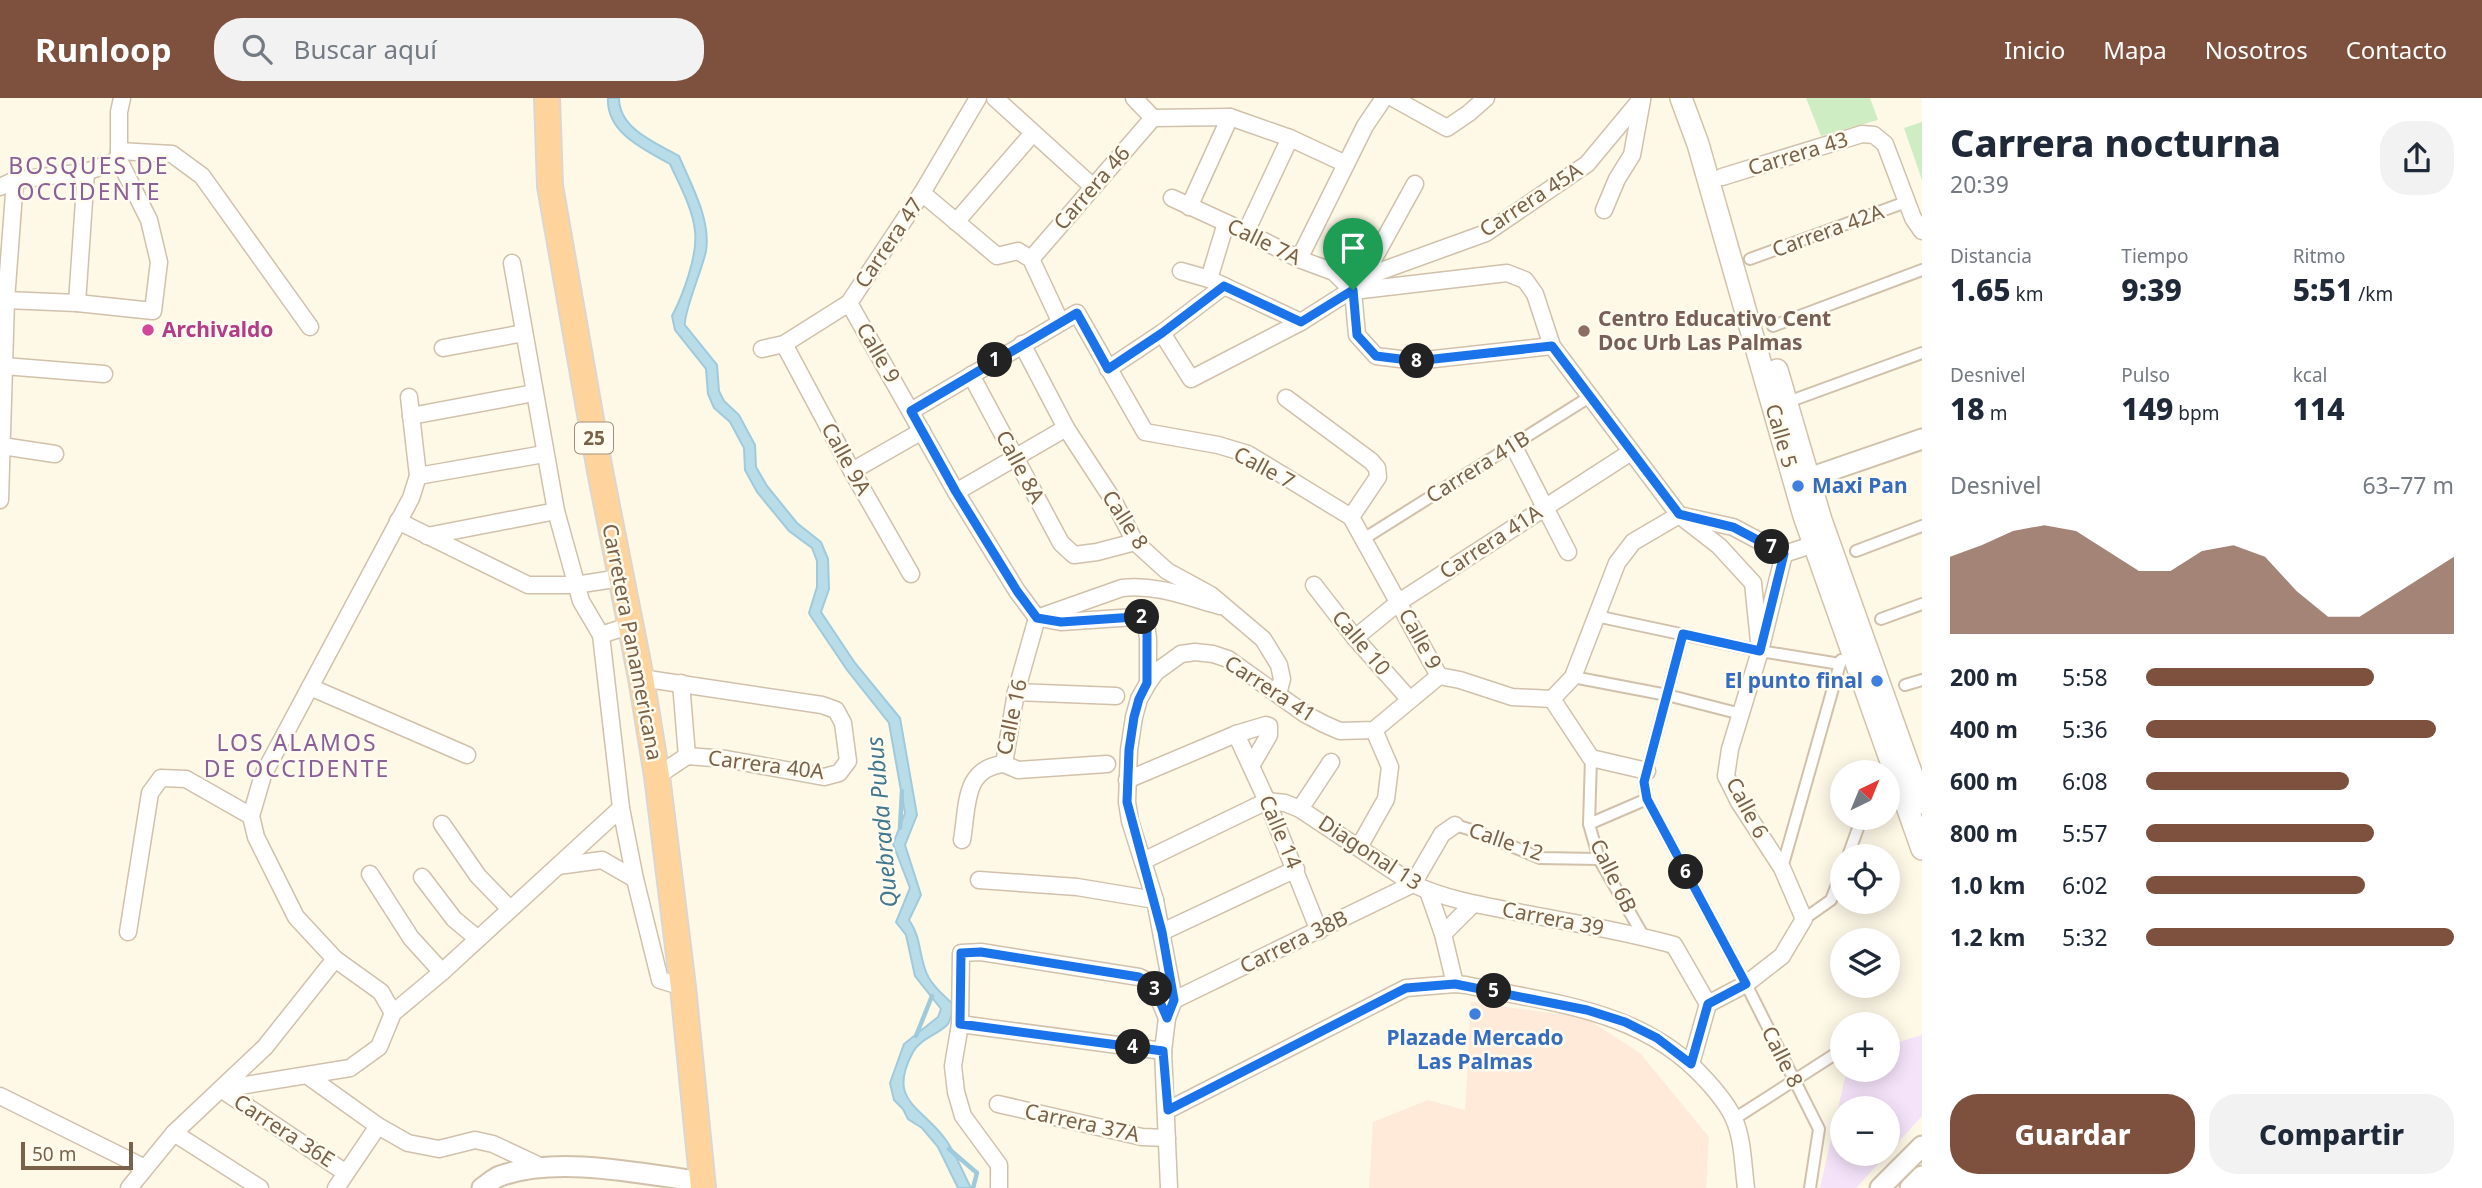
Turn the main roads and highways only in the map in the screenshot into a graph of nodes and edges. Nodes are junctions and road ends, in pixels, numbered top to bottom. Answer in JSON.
{"nodes":[{"id":1,"x":547,"y":98,"type":"edge"},
{"id":2,"x":1681,"y":98,"type":"edge"},
{"id":3,"x":1697,"y":98,"type":"edge"},
{"id":4,"x":1884,"y":760,"type":"edge"},
{"id":5,"x":1922,"y":803,"type":"edge"},
{"id":6,"x":1900,"y":807,"type":"edge"},
{"id":7,"x":1922,"y":849,"type":"edge"},
{"id":8,"x":703,"y":1185,"type":"edge"}],
"edges":[{"from":1,"to":8,"type":"highway","name":"Carretera Panamericana","number":"25"},
{"from":2,"to":4,"type":"main road","name":"Calle 5"},
{"from":3,"to":5,"type":"main road","name":"Calle 5"},
{"from":6,"to":7,"type":"main road","name":"Calle 5"}]}
